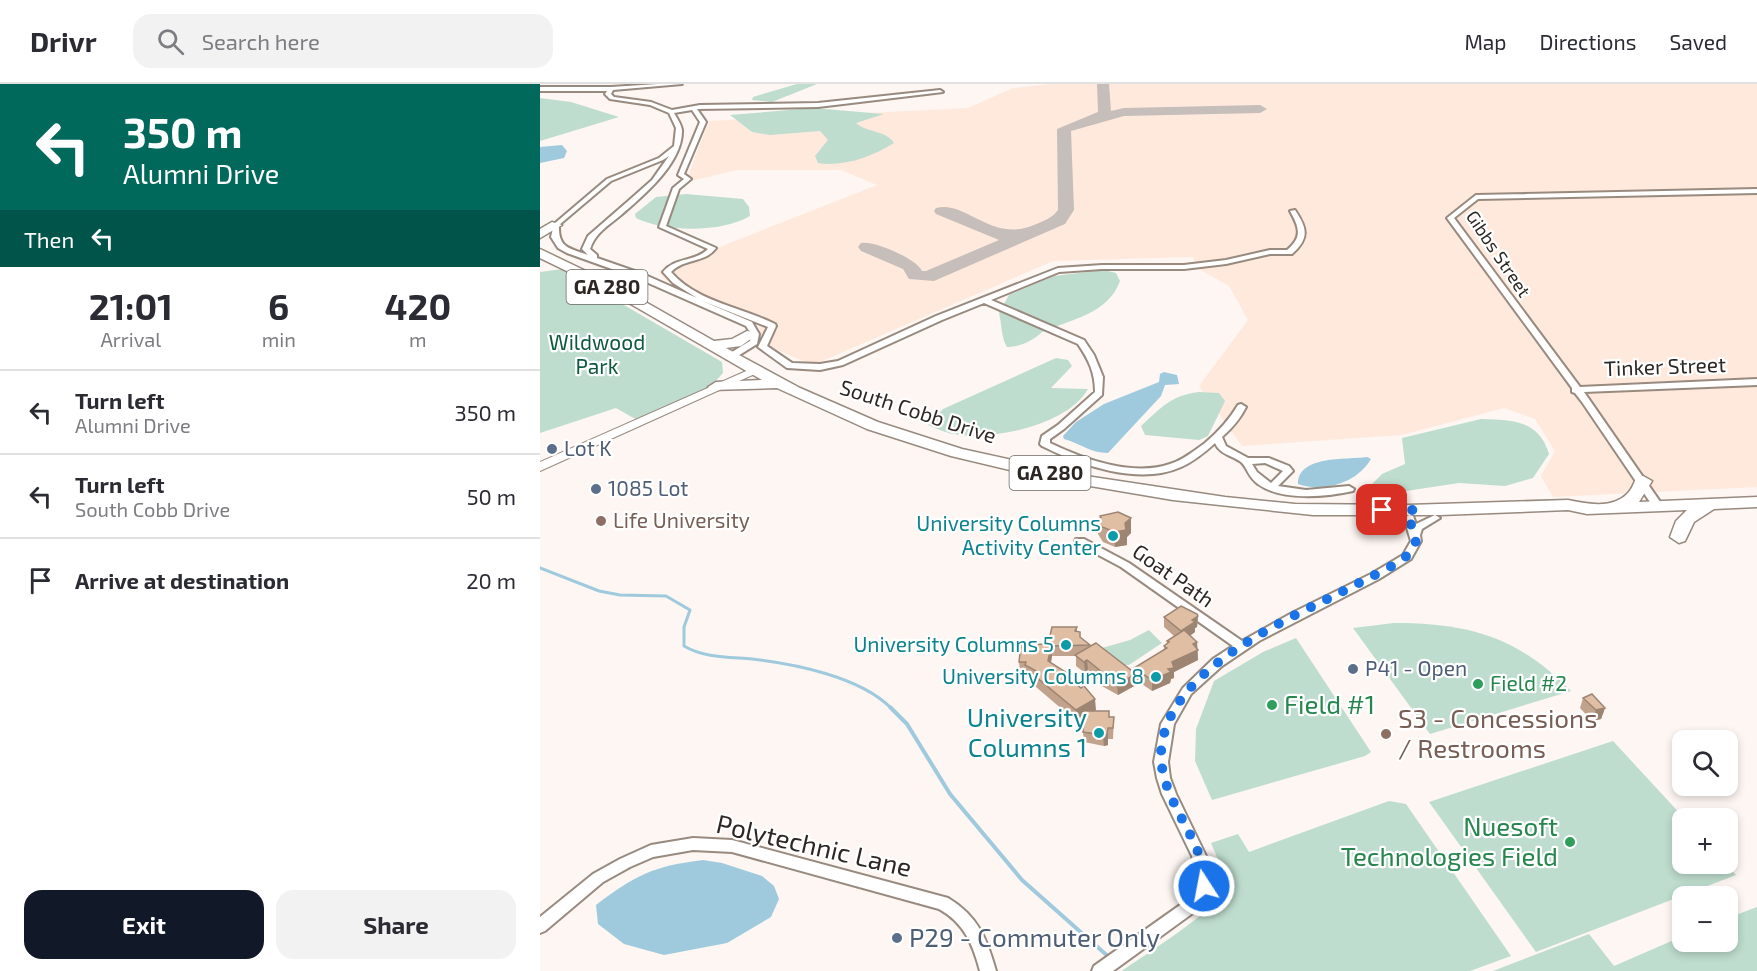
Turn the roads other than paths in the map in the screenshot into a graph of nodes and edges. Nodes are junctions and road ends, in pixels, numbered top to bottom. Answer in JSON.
{"nodes":[{"id":1,"x":680,"y":84,"type":"edge"},
{"id":2,"x":649,"y":87,"type":"junction"},
{"id":3,"x":540,"y":89,"type":"edge"},
{"id":4,"x":610,"y":91,"type":"junction"},
{"id":5,"x":940,"y":92,"type":"dead end"},
{"id":6,"x":632,"y":101,"type":"junction"},
{"id":7,"x":693,"y":108,"type":"junction"},
{"id":8,"x":671,"y":112,"type":"junction"},
{"id":9,"x":676,"y":147,"type":"junction"},
{"id":10,"x":1757,"y":191,"type":"edge"},
{"id":11,"x":1293,"y":211,"type":"dead end"},
{"id":12,"x":556,"y":225,"type":"junction"},
{"id":13,"x":540,"y":234,"type":"edge"},
{"id":14,"x":540,"y":253,"type":"edge"},
{"id":15,"x":597,"y":260,"type":"junction"},
{"id":16,"x":986,"y":300,"type":"junction"},
{"id":17,"x":746,"y":335,"type":"junction"},
{"id":18,"x":710,"y":346,"type":"junction"},
{"id":19,"x":730,"y":357,"type":"junction"},
{"id":20,"x":753,"y":370,"type":"junction"},
{"id":21,"x":1757,"y":382,"type":"edge"},
{"id":22,"x":779,"y":384,"type":"junction"},
{"id":23,"x":716,"y":387,"type":"junction"},
{"id":24,"x":1575,"y":390,"type":"junction"},
{"id":25,"x":1241,"y":407,"type":"dead end"},
{"id":26,"x":1217,"y":436,"type":"junction"},
{"id":27,"x":1246,"y":460,"type":"junction"},
{"id":28,"x":540,"y":467,"type":"edge"},
{"id":29,"x":1643,"y":481,"type":"junction"},
{"id":30,"x":1273,"y":486,"type":"junction"},
{"id":31,"x":1349,"y":489,"type":"dead end"},
{"id":32,"x":1757,"y":502,"type":"edge"},
{"id":33,"x":1711,"y":504,"type":"junction"},
{"id":34,"x":1658,"y":506,"type":"junction"},
{"id":35,"x":1617,"y":507,"type":"junction"},
{"id":36,"x":1587,"y":509,"type":"junction"},
{"id":37,"x":1413,"y":521,"type":"junction"},
{"id":38,"x":1679,"y":537,"type":"dead end"},
{"id":39,"x":1080,"y":541,"type":"dead end"},
{"id":40,"x":1242,"y":647,"type":"junction"},
{"id":41,"x":540,"y":926,"type":"edge"},
{"id":42,"x":988,"y":971,"type":"edge"},
{"id":43,"x":1100,"y":971,"type":"edge"}],
"edges":[{"from":1,"to":2,"type":"street"},
{"from":2,"to":4,"type":"street"},
{"from":2,"to":6,"type":"street"},
{"from":3,"to":4,"type":"street"},
{"from":4,"to":6,"type":"street"},
{"from":5,"to":7,"type":"street"},
{"from":6,"to":8,"type":"street"},
{"from":7,"to":8,"type":"street"},
{"from":7,"to":16,"type":"street"},
{"from":8,"to":9,"type":"street"},
{"from":9,"to":12,"type":"street"},
{"from":9,"to":15,"type":"street"},
{"from":10,"to":24,"type":"street","name":"Gibbs Street"},
{"from":11,"to":16,"type":"street"},
{"from":12,"to":13,"type":"main road"},
{"from":12,"to":15,"type":"street"},
{"from":14,"to":18,"type":"main road","name":"South Cobb Drive","number":"GA 280"},
{"from":15,"to":17,"type":"street"},
{"from":16,"to":26,"type":"street"},
{"from":17,"to":18,"type":"main road"},
{"from":17,"to":19,"type":"street"},
{"from":17,"to":20,"type":"main road"},
{"from":18,"to":19,"type":"main road","name":"South Cobb Drive","number":"GA 280"},
{"from":19,"to":20,"type":"main road","name":"South Cobb Drive","number":"GA 280"},
{"from":19,"to":23,"type":"main road"},
{"from":20,"to":22,"type":"main road","name":"South Cobb Drive","number":"GA 280"},
{"from":20,"to":23,"type":"street"},
{"from":21,"to":24,"type":"street","name":"Tinker Street"},
{"from":22,"to":23,"type":"main road"},
{"from":22,"to":37,"type":"main road","name":"South Cobb Drive","number":"GA 280"},
{"from":23,"to":28,"type":"street"},
{"from":24,"to":29,"type":"street","name":"Gibbs Street"},
{"from":25,"to":26,"type":"street"},
{"from":26,"to":27,"type":"street"},
{"from":27,"to":30,"type":"street"},
{"from":27,"to":30,"type":"street"},
{"from":29,"to":34,"type":"street","name":"Gibbs Street"},
{"from":29,"to":35,"type":"main road"},
{"from":30,"to":31,"type":"street"},
{"from":32,"to":33,"type":"main road","name":"South Cobb Drive"},
{"from":33,"to":34,"type":"main road","name":"South Cobb Drive"},
{"from":33,"to":38,"type":"main road"},
{"from":34,"to":35,"type":"main road","name":"South Cobb Drive"},
{"from":35,"to":36,"type":"main road","name":"South Cobb Drive"},
{"from":36,"to":37,"type":"main road","name":"South Cobb Drive"},
{"from":36,"to":37,"type":"main road","name":"South Cobb Drive"},
{"from":37,"to":40,"type":"street"},
{"from":39,"to":40,"type":"street","name":"Goat Path"},
{"from":40,"to":43,"type":"street"},
{"from":41,"to":42,"type":"street","name":"Polytechnic Lane"}]}
